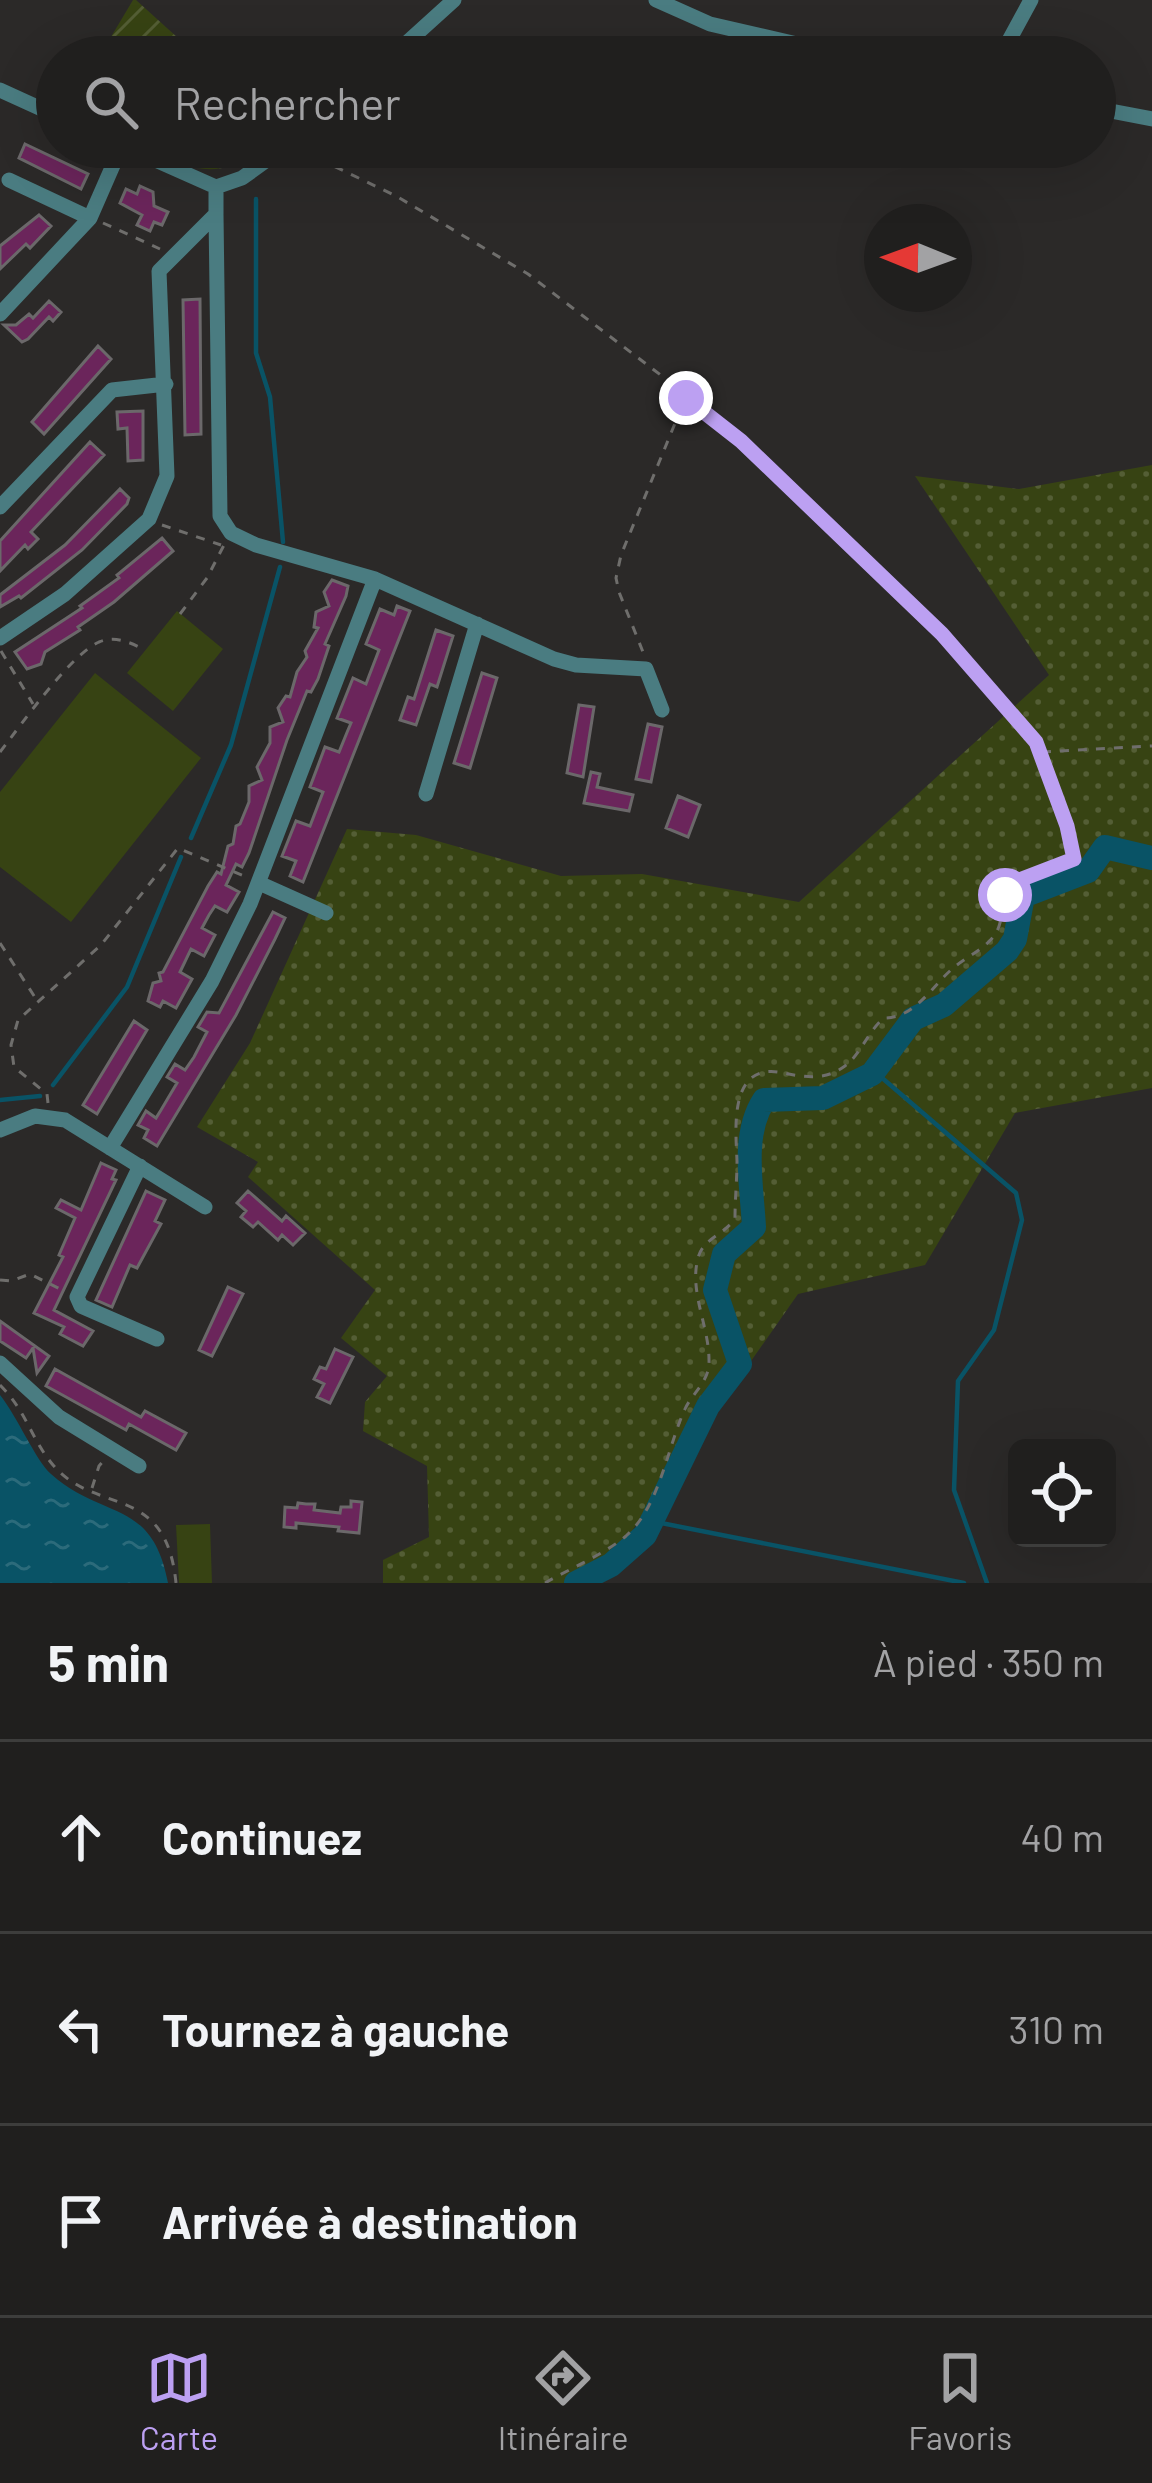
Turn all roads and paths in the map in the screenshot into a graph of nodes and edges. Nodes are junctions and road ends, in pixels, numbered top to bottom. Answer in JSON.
{"nodes":[{"id":1,"x":454,"y":0,"type":"edge"},
{"id":2,"x":656,"y":0,"type":"edge"},
{"id":3,"x":1031,"y":0,"type":"edge"},
{"id":4,"x":414,"y":36,"type":"edge"},
{"id":5,"x":762,"y":36,"type":"edge"},
{"id":6,"x":1011,"y":36,"type":"edge"},
{"id":7,"x":0,"y":90,"type":"edge"},
{"id":8,"x":36,"y":106,"type":"edge"},
{"id":9,"x":1116,"y":112,"type":"edge"},
{"id":10,"x":1152,"y":119,"type":"edge"},
{"id":11,"x":113,"y":168,"type":"edge"},
{"id":12,"x":172,"y":168,"type":"edge"},
{"id":13,"x":256,"y":168,"type":"edge"},
{"id":14,"x":338,"y":168,"type":"edge"},
{"id":15,"x":9,"y":180,"type":"dead end"},
{"id":16,"x":216,"y":187,"type":"junction"},
{"id":17,"x":216,"y":214,"type":"junction"},
{"id":18,"x":90,"y":218,"type":"junction"},
{"id":19,"x":174,"y":256,"type":"junction"},
{"id":20,"x":0,"y":314,"type":"edge"},
{"id":21,"x":166,"y":384,"type":"junction"},
{"id":22,"x":686,"y":398,"type":"junction"},
{"id":23,"x":0,"y":507,"type":"edge"},
{"id":24,"x":149,"y":519,"type":"junction"},
{"id":25,"x":227,"y":540,"type":"junction"},
{"id":26,"x":375,"y":580,"type":"junction"},
{"id":27,"x":180,"y":614,"type":"dead end"},
{"id":28,"x":477,"y":624,"type":"junction"},
{"id":29,"x":0,"y":638,"type":"edge"},
{"id":30,"x":0,"y":649,"type":"edge"},
{"id":31,"x":146,"y":650,"type":"dead end"},
{"id":32,"x":646,"y":669,"type":"junction"},
{"id":33,"x":35,"y":706,"type":"junction"},
{"id":34,"x":662,"y":710,"type":"dead end"},
{"id":35,"x":1152,"y":746,"type":"edge"},
{"id":36,"x":0,"y":752,"type":"edge"},
{"id":37,"x":1040,"y":752,"type":"junction"},
{"id":38,"x":426,"y":794,"type":"dead end"},
{"id":39,"x":259,"y":883,"type":"junction"},
{"id":40,"x":326,"y":913,"type":"dead end"},
{"id":41,"x":0,"y":943,"type":"edge"},
{"id":42,"x":39,"y":1004,"type":"junction"},
{"id":43,"x":47,"y":1117,"type":"junction"},
{"id":44,"x":0,"y":1130,"type":"edge"},
{"id":45,"x":110,"y":1148,"type":"junction"},
{"id":46,"x":140,"y":1166,"type":"junction"},
{"id":47,"x":205,"y":1207,"type":"dead end"},
{"id":48,"x":0,"y":1280,"type":"edge"},
{"id":49,"x":77,"y":1297,"type":"junction"},
{"id":50,"x":157,"y":1340,"type":"dead end"},
{"id":51,"x":0,"y":1364,"type":"edge"},
{"id":52,"x":0,"y":1385,"type":"edge"},
{"id":53,"x":110,"y":1446,"type":"junction"},
{"id":54,"x":140,"y":1466,"type":"dead end"},
{"id":55,"x":92,"y":1489,"type":"junction"},
{"id":56,"x":176,"y":1583,"type":"edge"},
{"id":57,"x":545,"y":1583,"type":"edge"}],
"edges":[{"from":1,"to":4,"type":"street"},
{"from":2,"to":5,"type":"street"},
{"from":3,"to":6,"type":"street"},
{"from":7,"to":8,"type":"street"},
{"from":9,"to":10,"type":"street"},
{"from":11,"to":18,"type":"street"},
{"from":12,"to":16,"type":"street"},
{"from":13,"to":16,"type":"street"},
{"from":14,"to":22,"type":"path"},
{"from":15,"to":18,"type":"street"},
{"from":16,"to":17,"type":"street"},
{"from":17,"to":19,"type":"street"},
{"from":17,"to":25,"type":"street"},
{"from":18,"to":19,"type":"path"},
{"from":18,"to":20,"type":"street"},
{"from":19,"to":21,"type":"street"},
{"from":21,"to":23,"type":"street"},
{"from":21,"to":24,"type":"street"},
{"from":22,"to":32,"type":"path"},
{"from":22,"to":37,"type":"path"},
{"from":24,"to":25,"type":"path"},
{"from":24,"to":29,"type":"street"},
{"from":25,"to":26,"type":"street"},
{"from":25,"to":27,"type":"path"},
{"from":26,"to":28,"type":"street"},
{"from":26,"to":39,"type":"street"},
{"from":28,"to":32,"type":"street"},
{"from":28,"to":38,"type":"street"},
{"from":30,"to":33,"type":"path"},
{"from":31,"to":33,"type":"path"},
{"from":32,"to":34,"type":"street"},
{"from":33,"to":36,"type":"path"},
{"from":35,"to":37,"type":"path"},
{"from":37,"to":57,"type":"path"},
{"from":39,"to":40,"type":"street"},
{"from":39,"to":42,"type":"path"},
{"from":39,"to":45,"type":"street"},
{"from":41,"to":42,"type":"path"},
{"from":42,"to":43,"type":"path"},
{"from":43,"to":44,"type":"street"},
{"from":43,"to":45,"type":"street"},
{"from":45,"to":46,"type":"street"},
{"from":46,"to":47,"type":"street"},
{"from":46,"to":49,"type":"street"},
{"from":48,"to":49,"type":"path"},
{"from":49,"to":50,"type":"street"},
{"from":51,"to":53,"type":"street"},
{"from":52,"to":55,"type":"path"},
{"from":53,"to":54,"type":"street"},
{"from":53,"to":55,"type":"path"},
{"from":55,"to":56,"type":"path"}]}
